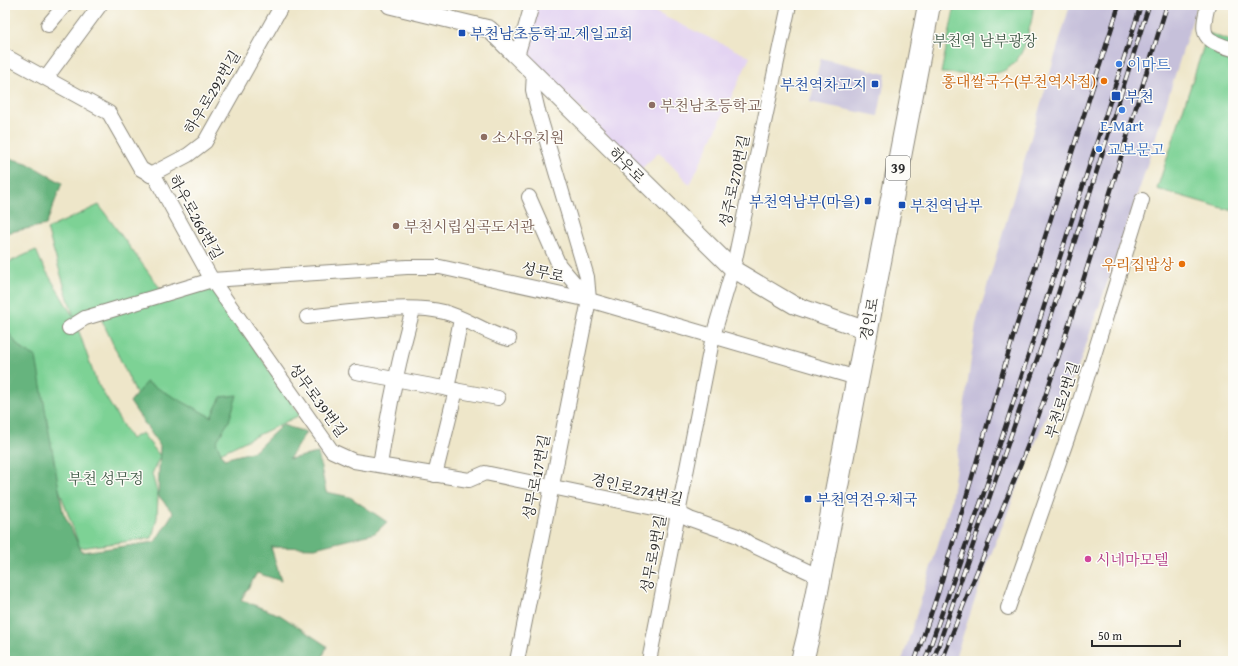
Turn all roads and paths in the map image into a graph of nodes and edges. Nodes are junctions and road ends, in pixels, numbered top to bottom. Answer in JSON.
{"nodes":[{"id":1,"x":65,"y":5,"type":"edge"},
{"id":2,"x":100,"y":5,"type":"edge"},
{"id":3,"x":282,"y":5,"type":"edge"},
{"id":4,"x":390,"y":5,"type":"edge"},
{"id":5,"x":532,"y":5,"type":"edge"},
{"id":6,"x":789,"y":5,"type":"edge"},
{"id":7,"x":927,"y":5,"type":"edge"},
{"id":8,"x":1208,"y":5,"type":"edge"},
{"id":9,"x":48,"y":25,"type":"dead end"},
{"id":10,"x":1233,"y":49,"type":"edge"},
{"id":11,"x":5,"y":56,"type":"edge"},
{"id":12,"x":517,"y":56,"type":"junction"},
{"id":13,"x":534,"y":72,"type":"junction"},
{"id":14,"x":46,"y":78,"type":"junction"},
{"id":15,"x":150,"y":175,"type":"junction"},
{"id":16,"x":529,"y":198,"type":"dead end"},
{"id":17,"x":1142,"y":200,"type":"dead end"},
{"id":18,"x":733,"y":269,"type":"junction"},
{"id":19,"x":212,"y":280,"type":"junction"},
{"id":20,"x":589,"y":300,"type":"junction"},
{"id":21,"x":413,"y":310,"type":"junction"},
{"id":22,"x":307,"y":317,"type":"dead end"},
{"id":23,"x":461,"y":319,"type":"junction"},
{"id":24,"x":69,"y":328,"type":"dead end"},
{"id":25,"x":866,"y":330,"type":"junction"},
{"id":26,"x":714,"y":336,"type":"junction"},
{"id":27,"x":508,"y":339,"type":"dead end"},
{"id":28,"x":356,"y":372,"type":"dead end"},
{"id":29,"x":857,"y":378,"type":"junction"},
{"id":30,"x":395,"y":379,"type":"junction"},
{"id":31,"x":452,"y":390,"type":"junction"},
{"id":32,"x":498,"y":398,"type":"dead end"},
{"id":33,"x":380,"y":465,"type":"junction"},
{"id":34,"x":485,"y":473,"type":"joint"},
{"id":35,"x":435,"y":475,"type":"junction"},
{"id":36,"x":552,"y":488,"type":"junction"},
{"id":37,"x":678,"y":513,"type":"junction"},
{"id":38,"x":820,"y":577,"type":"junction"},
{"id":39,"x":1008,"y":608,"type":"dead end"},
{"id":40,"x":809,"y":633,"type":"junction"},
{"id":41,"x":517,"y":661,"type":"edge"},
{"id":42,"x":648,"y":661,"type":"edge"},
{"id":43,"x":799,"y":661,"type":"edge"},
{"id":44,"x":804,"y":661,"type":"edge"}],
"edges":[{"from":1,"to":9,"type":"street"},
{"from":2,"to":14,"type":"street"},
{"from":3,"to":15,"type":"street","name":"하우로292번길"},
{"from":4,"to":12,"type":"street","name":"하우로"},
{"from":5,"to":12,"type":"street"},
{"from":6,"to":18,"type":"street","name":"성주로270번길"},
{"from":7,"to":25,"type":"main road","name":"경인로","number":"39"},
{"from":8,"to":10,"type":"street"},
{"from":11,"to":14,"type":"street","name":"하우로266번길"},
{"from":12,"to":13,"type":"street","name":"하우로"},
{"from":13,"to":18,"type":"street","name":"하우로"},
{"from":13,"to":20,"type":"street","name":"성무로17번길"},
{"from":14,"to":15,"type":"street","name":"하우로266번길"},
{"from":15,"to":19,"type":"street","name":"하우로266번길"},
{"from":16,"to":20,"type":"street"},
{"from":17,"to":39,"type":"street","name":"부천로2번길"},
{"from":18,"to":25,"type":"street","name":"하우로"},
{"from":18,"to":26,"type":"street","name":"성주로270번길"},
{"from":19,"to":20,"type":"street","name":"성무로"},
{"from":19,"to":24,"type":"street","name":"성무로"},
{"from":19,"to":33,"type":"street","name":"성무로39번길"},
{"from":20,"to":26,"type":"street","name":"성무로"},
{"from":20,"to":36,"type":"street","name":"성무로17번길"},
{"from":21,"to":22,"type":"street"},
{"from":21,"to":23,"type":"street"},
{"from":21,"to":30,"type":"street"},
{"from":23,"to":27,"type":"street"},
{"from":23,"to":31,"type":"street"},
{"from":25,"to":29,"type":"main road","name":"경인로","number":"39"},
{"from":26,"to":29,"type":"street","name":"성무로"},
{"from":26,"to":37,"type":"street","name":"성무로9번길"},
{"from":28,"to":30,"type":"street"},
{"from":29,"to":38,"type":"main road","name":"경인로","number":"39"},
{"from":30,"to":31,"type":"street"},
{"from":30,"to":33,"type":"street"},
{"from":31,"to":32,"type":"street"},
{"from":31,"to":35,"type":"street"},
{"from":33,"to":35,"type":"street","name":"성무로39번길"},
{"from":34,"to":35,"type":"street","name":"성무로39번길"},
{"from":34,"to":36,"type":"street","name":"경인로274번길"},
{"from":36,"to":37,"type":"street","name":"경인로274번길"},
{"from":36,"to":41,"type":"street","name":"성무로17번길"},
{"from":37,"to":38,"type":"street","name":"경인로274번길"},
{"from":37,"to":42,"type":"street","name":"성무로9번길"},
{"from":38,"to":40,"type":"main road","name":"경인로","number":"39"},
{"from":40,"to":43,"type":"main road","name":"경인로","number":"39"},
{"from":40,"to":44,"type":"main road","name":"경인로","number":"39"}]}
